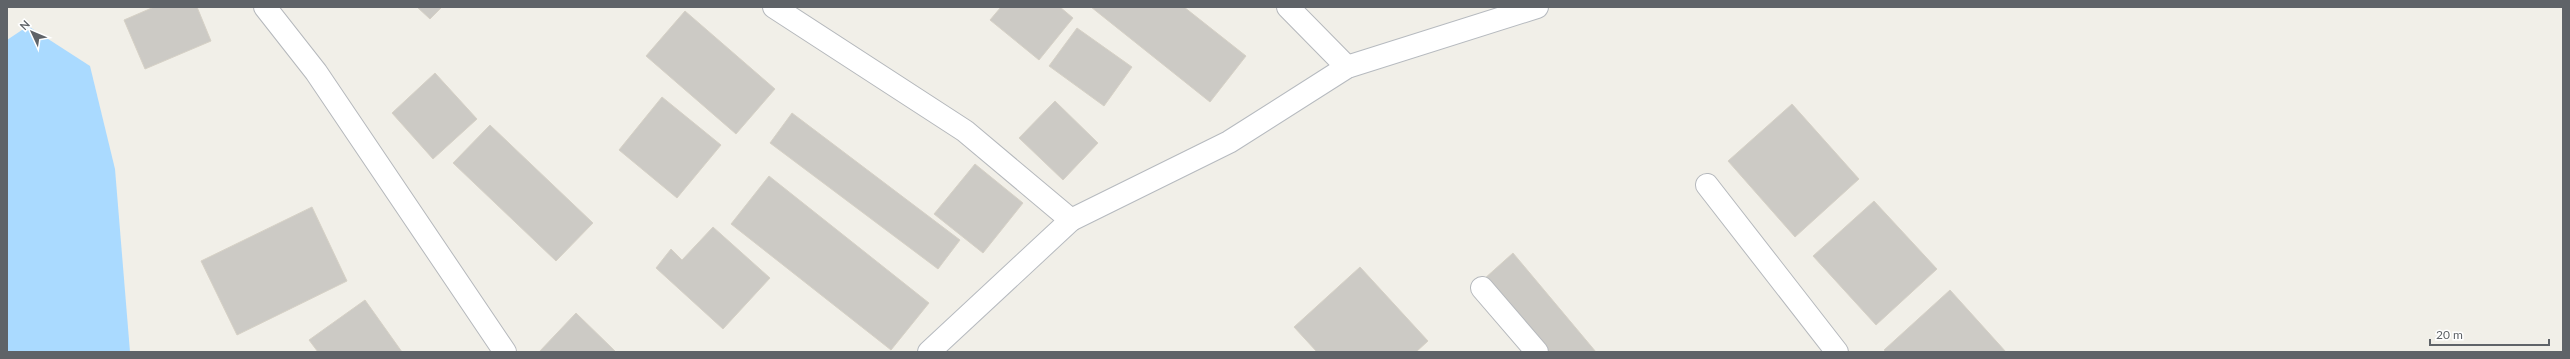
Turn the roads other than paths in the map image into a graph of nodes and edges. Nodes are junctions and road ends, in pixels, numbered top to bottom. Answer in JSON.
{"nodes":[{"id":1,"x":265,"y":7,"type":"edge"},
{"id":2,"x":774,"y":7,"type":"edge"},
{"id":3,"x":1288,"y":7,"type":"edge"},
{"id":4,"x":1537,"y":7,"type":"edge"},
{"id":5,"x":1347,"y":67,"type":"junction"},
{"id":6,"x":1707,"y":186,"type":"dead end"},
{"id":7,"x":1071,"y":220,"type":"junction"},
{"id":8,"x":1482,"y":288,"type":"dead end"},
{"id":9,"x":505,"y":352,"type":"edge"},
{"id":10,"x":929,"y":352,"type":"edge"},
{"id":11,"x":1537,"y":352,"type":"edge"},
{"id":12,"x":1837,"y":352,"type":"edge"}],
"edges":[{"from":1,"to":9,"type":"street"},
{"from":2,"to":7,"type":"street"},
{"from":3,"to":5,"type":"street"},
{"from":4,"to":5,"type":"street"},
{"from":5,"to":7,"type":"street"},
{"from":6,"to":12,"type":"street"},
{"from":7,"to":10,"type":"street"},
{"from":8,"to":11,"type":"street"}]}
